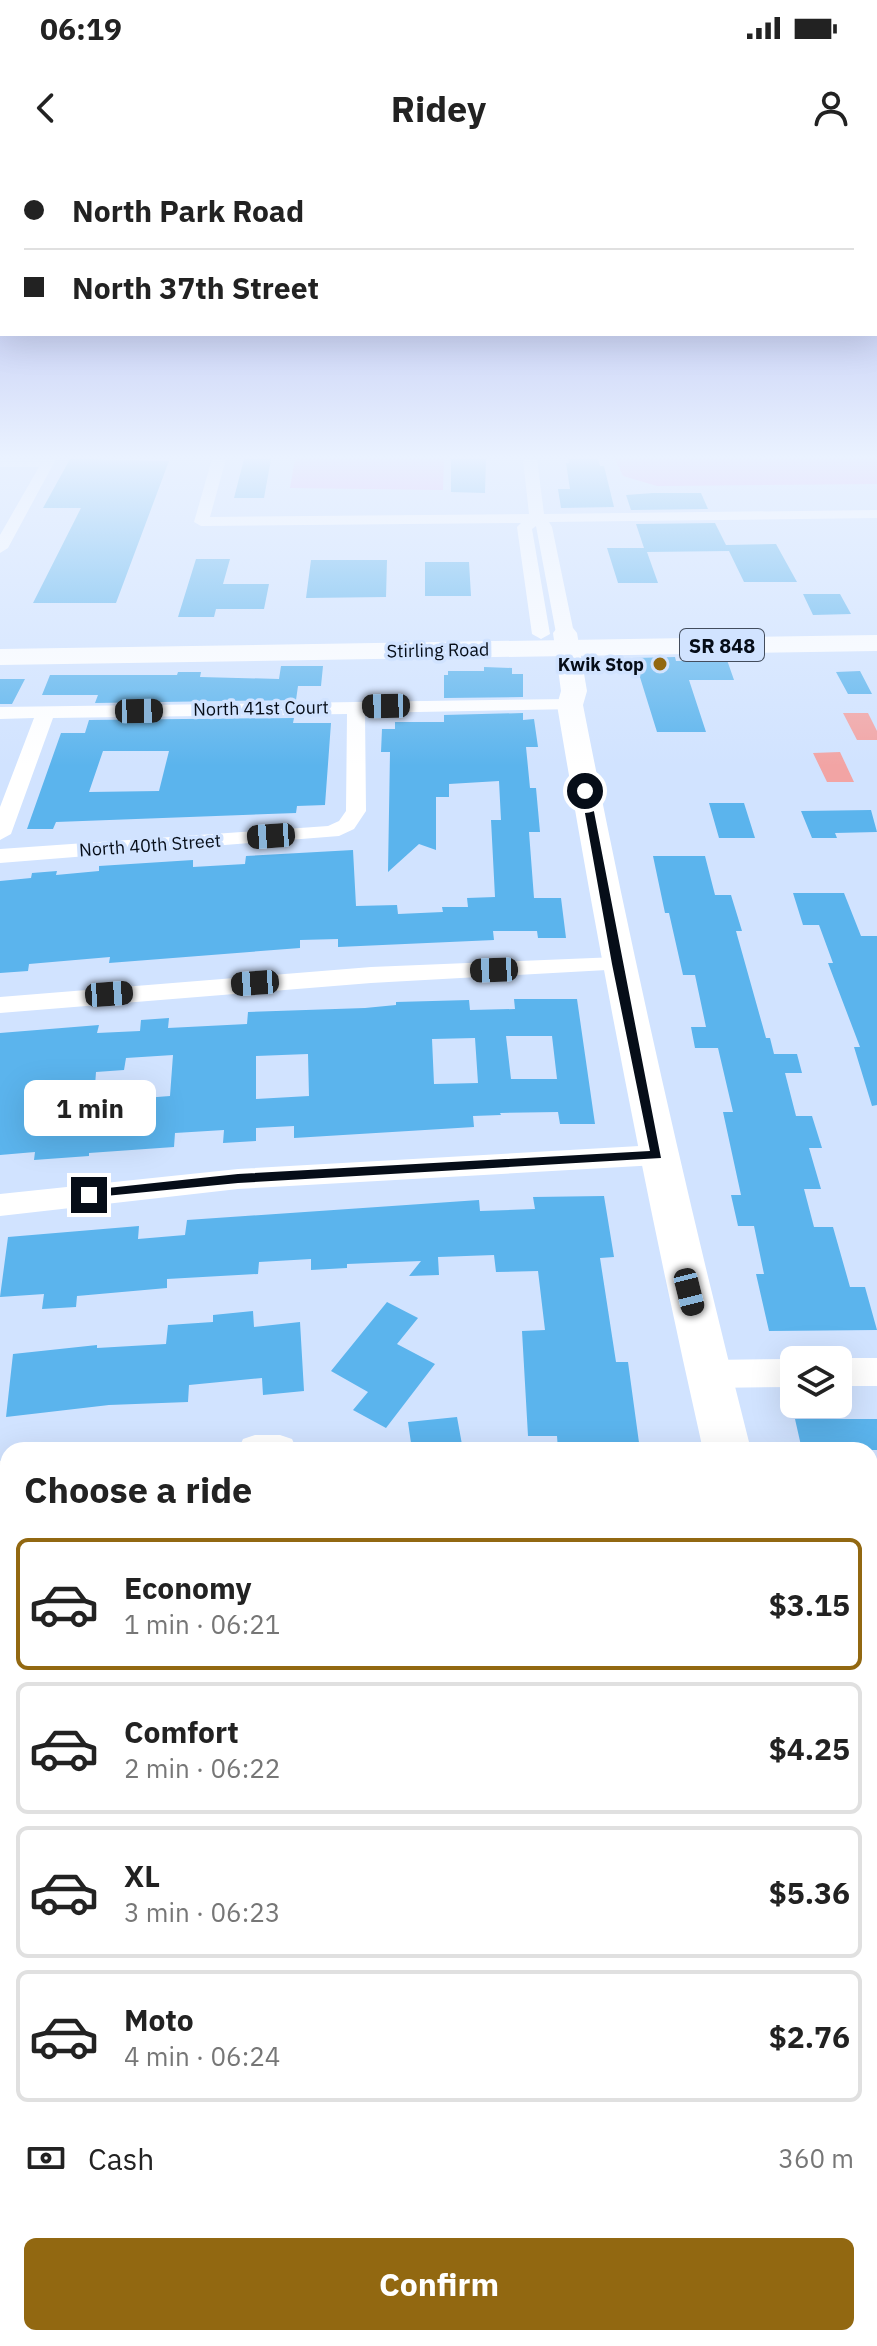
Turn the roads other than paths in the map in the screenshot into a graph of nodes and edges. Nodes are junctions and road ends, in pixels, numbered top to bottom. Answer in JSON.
{"nodes":[{"id":1,"x":531,"y":561,"type":"edge"},
{"id":2,"x":544,"y":561,"type":"edge"},
{"id":3,"x":551,"y":561,"type":"edge"},
{"id":4,"x":552,"y":564,"type":"junction"},
{"id":5,"x":877,"y":629,"type":"edge"},
{"id":6,"x":554,"y":640,"type":"junction"},
{"id":7,"x":0,"y":641,"type":"edge"},
{"id":8,"x":877,"y":643,"type":"edge"},
{"id":9,"x":0,"y":657,"type":"edge"},
{"id":10,"x":570,"y":705,"type":"junction"},
{"id":11,"x":356,"y":707,"type":"junction"},
{"id":12,"x":46,"y":712,"type":"junction"},
{"id":13,"x":0,"y":713,"type":"edge"},
{"id":14,"x":0,"y":834,"type":"edge"},
{"id":15,"x":0,"y":856,"type":"edge"},
{"id":16,"x":617,"y":964,"type":"junction"},
{"id":17,"x":0,"y":1005,"type":"edge"},
{"id":18,"x":657,"y":1155,"type":"junction"},
{"id":19,"x":0,"y":1205,"type":"edge"},
{"id":20,"x":852,"y":1372,"type":"edge"},
{"id":21,"x":877,"y":1372,"type":"edge"},
{"id":22,"x":780,"y":1373,"type":"edge"},
{"id":23,"x":708,"y":1374,"type":"junction"},
{"id":24,"x":725,"y":1442,"type":"edge"}],
"edges":[{"from":1,"to":6,"type":"street"},
{"from":2,"to":4,"type":"street"},
{"from":3,"to":4,"type":"street"},
{"from":4,"to":6,"type":"street"},
{"from":5,"to":6,"type":"main road","name":"Stirling Road","number":"SR 848"},
{"from":6,"to":7,"type":"main road","name":"Stirling Road","number":"SR 848"},
{"from":6,"to":8,"type":"main road","name":"Stirling Road","number":"SR 848"},
{"from":6,"to":9,"type":"main road","name":"Stirling Road","number":"SR 848"},
{"from":6,"to":10,"type":"street"},
{"from":10,"to":11,"type":"street","name":"North 41st Court"},
{"from":10,"to":16,"type":"street"},
{"from":11,"to":12,"type":"street","name":"North 41st Court"},
{"from":11,"to":15,"type":"street","name":"North 40th Street"},
{"from":12,"to":13,"type":"street","name":"North 41st Court"},
{"from":12,"to":14,"type":"street"},
{"from":16,"to":17,"type":"street"},
{"from":16,"to":18,"type":"street"},
{"from":18,"to":19,"type":"street"},
{"from":18,"to":23,"type":"street"},
{"from":20,"to":21,"type":"street"},
{"from":22,"to":23,"type":"street"},
{"from":23,"to":24,"type":"street"}]}
